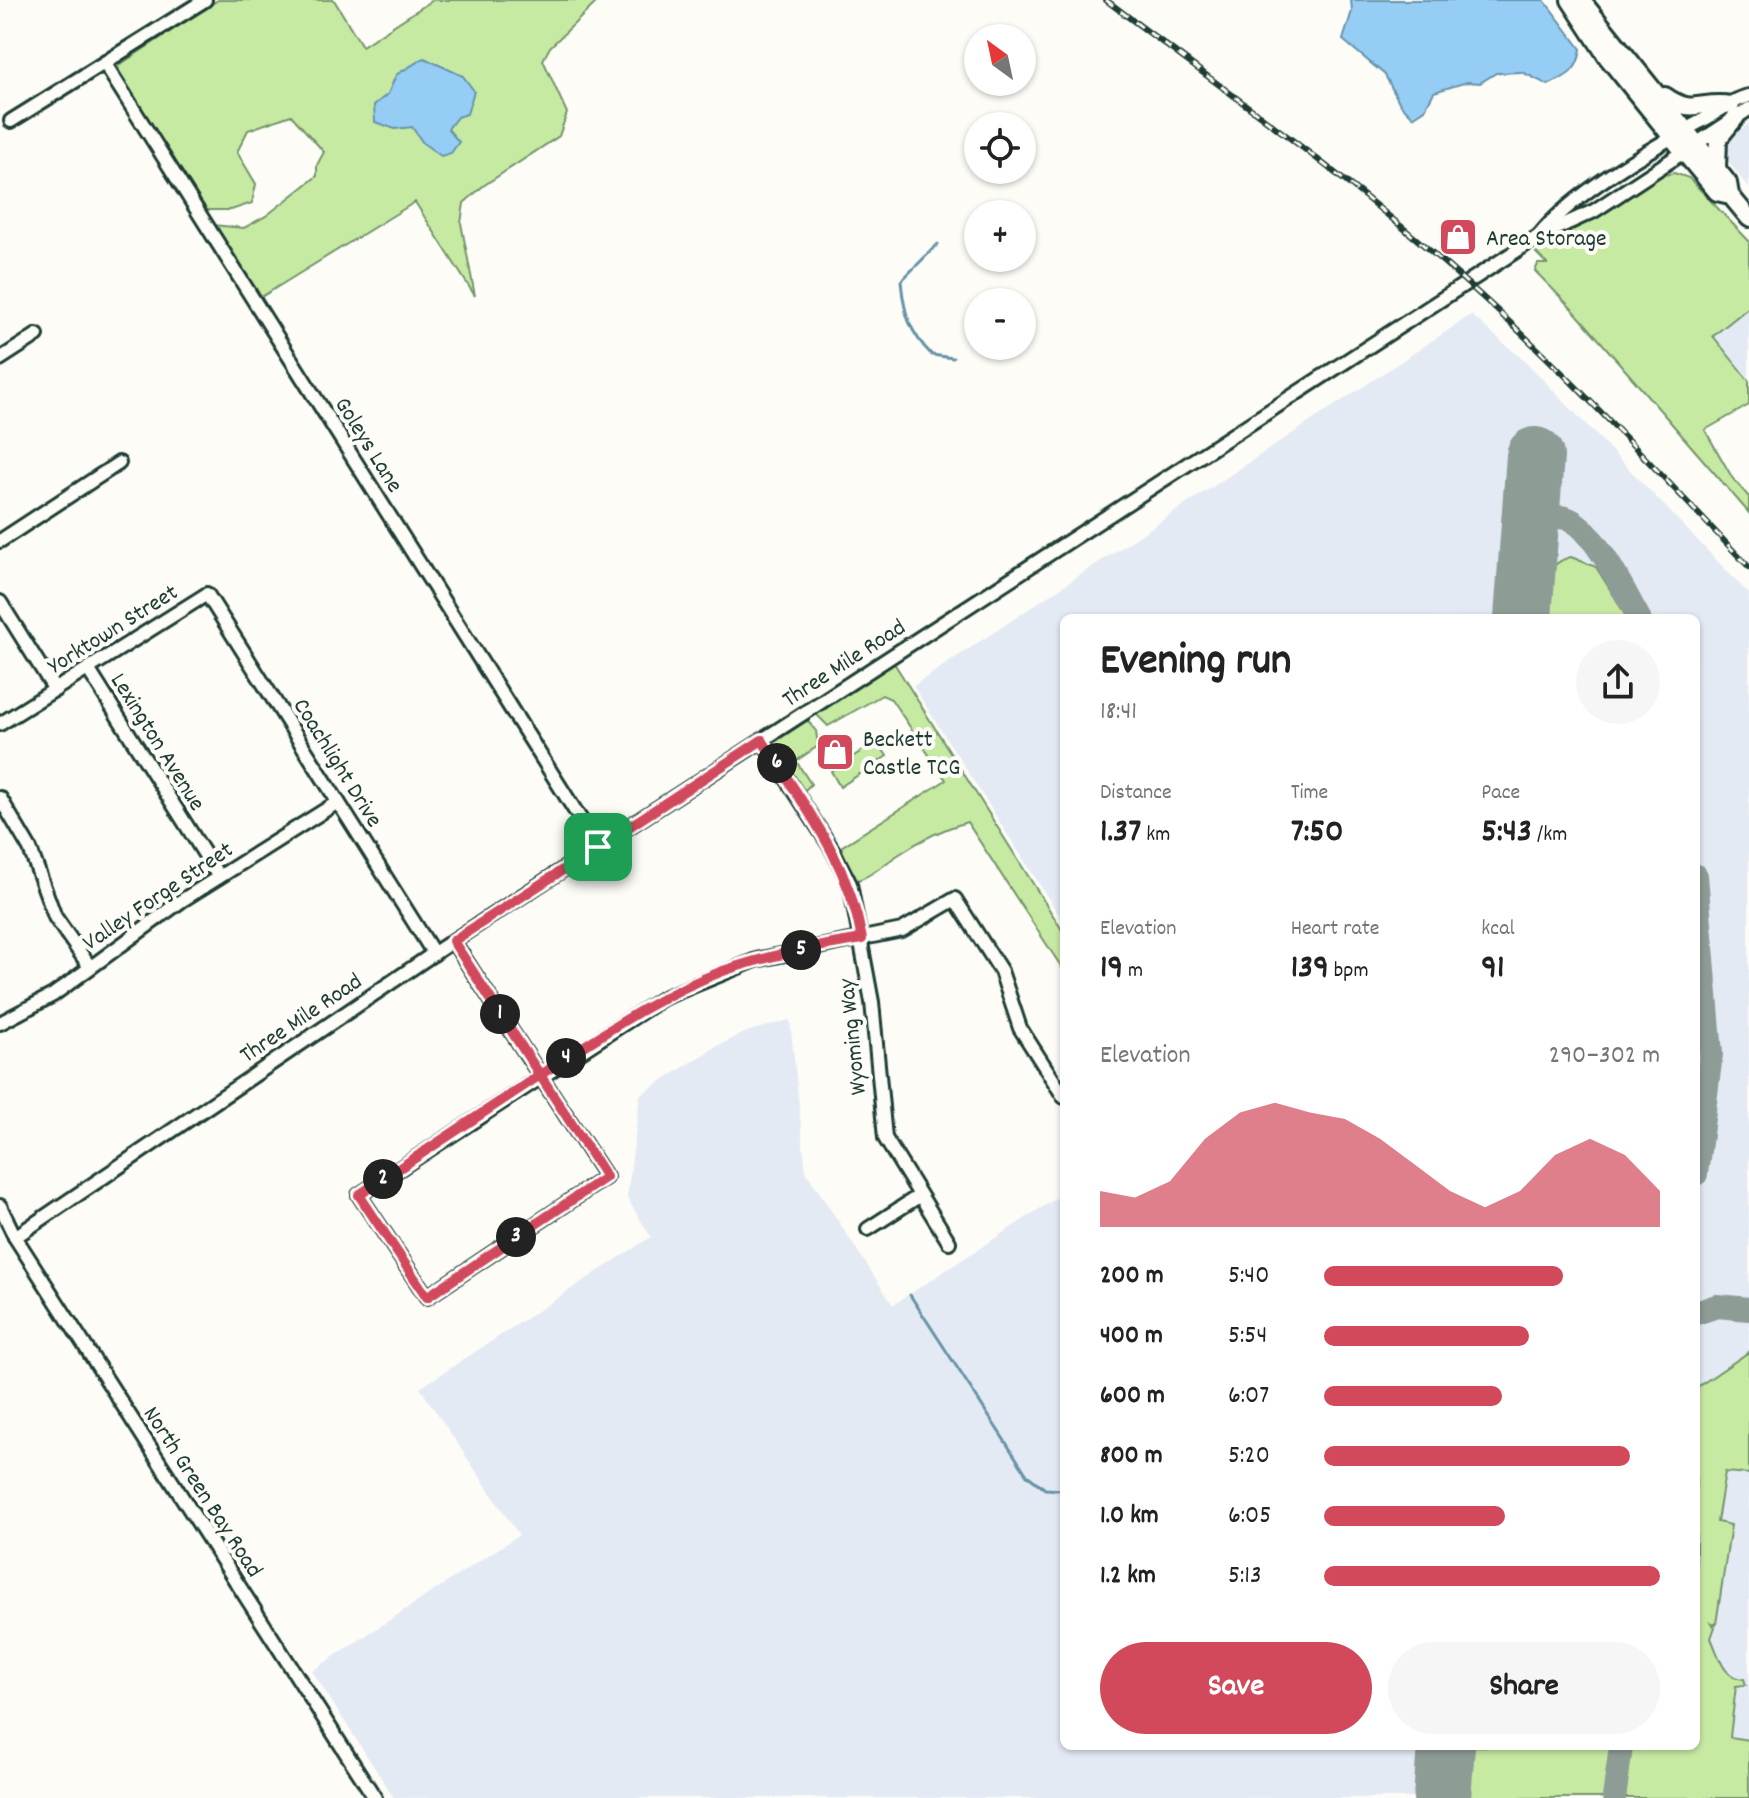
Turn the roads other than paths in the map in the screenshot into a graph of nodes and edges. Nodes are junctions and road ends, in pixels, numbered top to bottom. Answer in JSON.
{"nodes":[{"id":1,"x":205,"y":0,"type":"edge"},
{"id":2,"x":1570,"y":0,"type":"edge"},
{"id":3,"x":1581,"y":0,"type":"edge"},
{"id":4,"x":105,"y":64,"type":"junction"},
{"id":5,"x":1654,"y":88,"type":"junction"},
{"id":6,"x":1749,"y":96,"type":"edge"},
{"id":7,"x":1739,"y":110,"type":"edge"},
{"id":8,"x":11,"y":121,"type":"dead end"},
{"id":9,"x":1680,"y":140,"type":"junction"},
{"id":10,"x":1717,"y":169,"type":"junction"},
{"id":11,"x":1730,"y":195,"type":"junction"},
{"id":12,"x":1749,"y":218,"type":"edge"},
{"id":13,"x":1539,"y":236,"type":"junction"},
{"id":14,"x":37,"y":335,"type":"dead end"},
{"id":15,"x":0,"y":359,"type":"edge"},
{"id":16,"x":119,"y":463,"type":"dead end"},
{"id":17,"x":0,"y":541,"type":"edge"},
{"id":18,"x":207,"y":594,"type":"joint"},
{"id":19,"x":0,"y":602,"type":"edge"},
{"id":20,"x":88,"y":669,"type":"junction"},
{"id":21,"x":55,"y":690,"type":"junction"},
{"id":22,"x":0,"y":724,"type":"edge"},
{"id":23,"x":762,"y":740,"type":"junction"},
{"id":24,"x":0,"y":798,"type":"edge"},
{"id":25,"x":338,"y":802,"type":"junction"},
{"id":26,"x":598,"y":847,"type":"junction"},
{"id":27,"x":219,"y":877,"type":"junction"},
{"id":28,"x":862,"y":939,"type":"junction"},
{"id":29,"x":453,"y":941,"type":"junction"},
{"id":30,"x":434,"y":954,"type":"junction"},
{"id":31,"x":90,"y":967,"type":"junction"},
{"id":32,"x":0,"y":1023,"type":"edge"},
{"id":33,"x":540,"y":1075,"type":"junction"},
{"id":34,"x":1060,"y":1091,"type":"edge"},
{"id":35,"x":919,"y":1196,"type":"junction"},
{"id":36,"x":0,"y":1206,"type":"edge"},
{"id":37,"x":868,"y":1229,"type":"dead end"},
{"id":38,"x":15,"y":1237,"type":"junction"},
{"id":39,"x":949,"y":1242,"type":"dead end"},
{"id":40,"x":375,"y":1798,"type":"edge"}],
"edges":[{"from":1,"to":4,"type":"street"},
{"from":2,"to":9,"type":"main road"},
{"from":3,"to":5,"type":"main road"},
{"from":4,"to":8,"type":"street"},
{"from":4,"to":26,"type":"street","name":"Goleys Lane"},
{"from":5,"to":7,"type":"main road"},
{"from":5,"to":9,"type":"main road"},
{"from":6,"to":7,"type":"street"},
{"from":7,"to":9,"type":"street"},
{"from":7,"to":10,"type":"main road"},
{"from":9,"to":10,"type":"main road"},
{"from":9,"to":11,"type":"main road"},
{"from":9,"to":13,"type":"street","name":"Three Mile Road"},
{"from":9,"to":13,"type":"street","name":"Three Mile Road"},
{"from":10,"to":11,"type":"main road"},
{"from":11,"to":12,"type":"main road"},
{"from":13,"to":23,"type":"street","name":"Three Mile Road"},
{"from":14,"to":15,"type":"street"},
{"from":16,"to":17,"type":"street"},
{"from":18,"to":20,"type":"street","name":"Yorktown Street"},
{"from":18,"to":25,"type":"street","name":"Coachlight Drive"},
{"from":19,"to":21,"type":"street"},
{"from":20,"to":21,"type":"street","name":"Yorktown Street"},
{"from":20,"to":27,"type":"street","name":"Lexington Avenue"},
{"from":21,"to":22,"type":"street","name":"Yorktown Street"},
{"from":23,"to":26,"type":"street","name":"Three Mile Road"},
{"from":23,"to":28,"type":"street","name":"Wyoming Way"},
{"from":24,"to":31,"type":"street"},
{"from":25,"to":27,"type":"street","name":"Valley Forge Street"},
{"from":25,"to":30,"type":"street","name":"Coachlight Drive"},
{"from":26,"to":29,"type":"street","name":"Three Mile Road"},
{"from":27,"to":31,"type":"street","name":"Valley Forge Street"},
{"from":28,"to":33,"type":"street"},
{"from":28,"to":34,"type":"street"},
{"from":28,"to":35,"type":"street","name":"Wyoming Way"},
{"from":29,"to":30,"type":"street","name":"Three Mile Road"},
{"from":29,"to":33,"type":"street"},
{"from":30,"to":38,"type":"street","name":"Three Mile Road"},
{"from":31,"to":32,"type":"street","name":"Valley Forge Street"},
{"from":33,"to":33,"type":"street"},
{"from":35,"to":37,"type":"street"},
{"from":35,"to":39,"type":"street","name":"Wyoming Way"},
{"from":36,"to":38,"type":"street","name":"North Green Bay Road"},
{"from":38,"to":40,"type":"street","name":"North Green Bay Road"}]}
